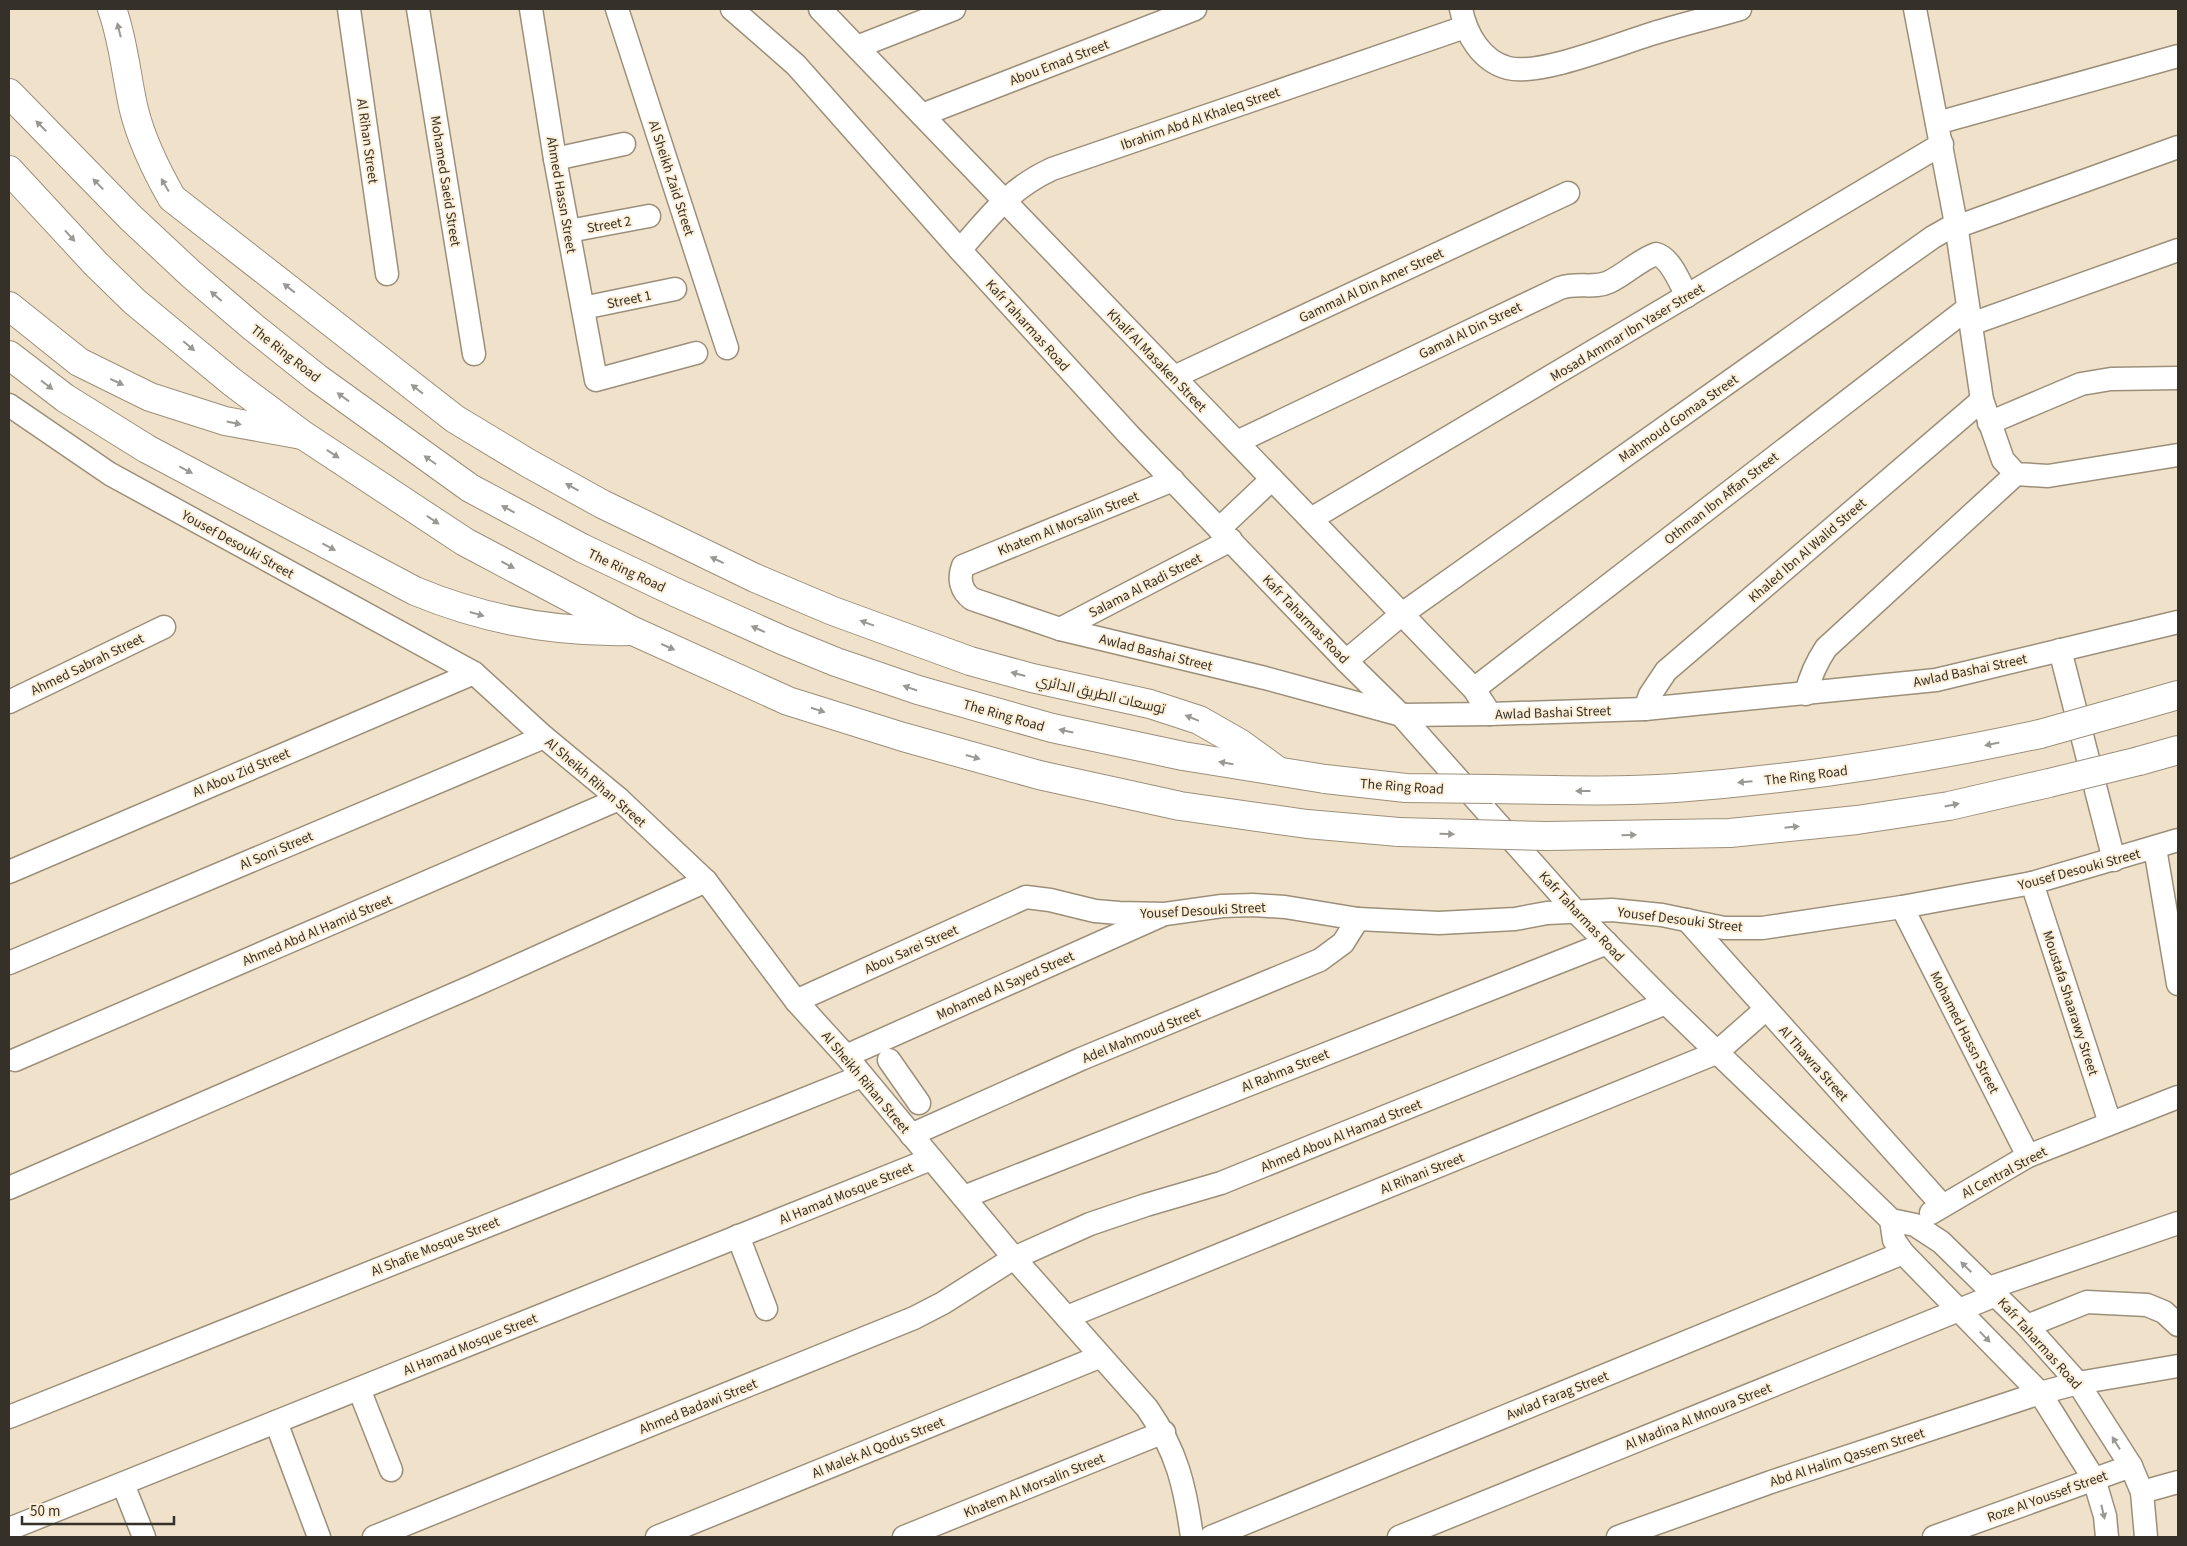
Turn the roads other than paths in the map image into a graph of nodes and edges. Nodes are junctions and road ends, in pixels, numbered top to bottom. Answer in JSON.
{"nodes":[{"id":1,"x":112,"y":9,"type":"edge"},
{"id":2,"x":349,"y":9,"type":"edge"},
{"id":3,"x":418,"y":9,"type":"edge"},
{"id":4,"x":531,"y":9,"type":"edge"},
{"id":5,"x":617,"y":9,"type":"edge"},
{"id":6,"x":732,"y":9,"type":"edge"},
{"id":7,"x":820,"y":9,"type":"edge"},
{"id":8,"x":954,"y":9,"type":"edge"},
{"id":9,"x":1195,"y":9,"type":"edge"},
{"id":10,"x":1740,"y":9,"type":"edge"},
{"id":11,"x":1915,"y":9,"type":"edge"},
{"id":12,"x":1463,"y":18,"type":"edge"},
{"id":13,"x":857,"y":47,"type":"junction"},
{"id":14,"x":2178,"y":56,"type":"edge"},
{"id":15,"x":9,"y":93,"type":"edge"},
{"id":16,"x":922,"y":115,"type":"junction"},
{"id":17,"x":1937,"y":123,"type":"junction"},
{"id":18,"x":624,"y":144,"type":"dead end"},
{"id":19,"x":1942,"y":144,"type":"junction"},
{"id":20,"x":2178,"y":147,"type":"edge"},
{"id":21,"x":555,"y":159,"type":"junction"},
{"id":22,"x":9,"y":170,"type":"edge"},
{"id":23,"x":1568,"y":193,"type":"dead end"},
{"id":24,"x":1004,"y":200,"type":"junction"},
{"id":25,"x":649,"y":216,"type":"dead end"},
{"id":26,"x":1956,"y":225,"type":"junction"},
{"id":27,"x":569,"y":231,"type":"junction"},
{"id":28,"x":960,"y":250,"type":"junction"},
{"id":29,"x":2178,"y":250,"type":"edge"},
{"id":30,"x":387,"y":274,"type":"dead end"},
{"id":31,"x":675,"y":289,"type":"dead end"},
{"id":32,"x":1687,"y":296,"type":"junction"},
{"id":33,"x":9,"y":306,"type":"edge"},
{"id":34,"x":583,"y":308,"type":"junction"},
{"id":35,"x":1969,"y":316,"type":"junction"},
{"id":36,"x":727,"y":348,"type":"dead end"},
{"id":37,"x":696,"y":353,"type":"dead end"},
{"id":38,"x":474,"y":354,"type":"dead end"},
{"id":39,"x":9,"y":356,"type":"edge"},
{"id":40,"x":1174,"y":377,"type":"junction"},
{"id":41,"x":2178,"y":378,"type":"edge"},
{"id":42,"x":1982,"y":400,"type":"junction"},
{"id":43,"x":9,"y":405,"type":"edge"},
{"id":44,"x":1989,"y":423,"type":"junction"},
{"id":45,"x":304,"y":435,"type":"junction"},
{"id":46,"x":1237,"y":442,"type":"junction"},
{"id":47,"x":2178,"y":455,"type":"edge"},
{"id":48,"x":2016,"y":474,"type":"junction"},
{"id":49,"x":1272,"y":478,"type":"junction"},
{"id":50,"x":1172,"y":480,"type":"junction"},
{"id":51,"x":1311,"y":519,"type":"junction"},
{"id":52,"x":1225,"y":535,"type":"junction"},
{"id":53,"x":964,"y":566,"type":"joint"},
{"id":54,"x":1402,"y":614,"type":"junction"},
{"id":55,"x":2178,"y":622,"type":"edge"},
{"id":56,"x":164,"y":627,"type":"dead end"},
{"id":57,"x":1060,"y":629,"type":"junction"},
{"id":58,"x":633,"y":631,"type":"junction"},
{"id":59,"x":2060,"y":650,"type":"junction"},
{"id":60,"x":1346,"y":661,"type":"junction"},
{"id":61,"x":474,"y":673,"type":"junction"},
{"id":62,"x":1474,"y":689,"type":"junction"},
{"id":63,"x":1806,"y":694,"type":"junction"},
{"id":64,"x":2178,"y":695,"type":"edge"},
{"id":65,"x":9,"y":702,"type":"edge"},
{"id":66,"x":1645,"y":709,"type":"junction"},
{"id":67,"x":1490,"y":714,"type":"junction"},
{"id":68,"x":1401,"y":715,"type":"junction"},
{"id":69,"x":544,"y":736,"type":"junction"},
{"id":70,"x":2178,"y":750,"type":"edge"},
{"id":71,"x":1278,"y":771,"type":"junction"},
{"id":72,"x":619,"y":799,"type":"junction"},
{"id":73,"x":2178,"y":840,"type":"edge"},
{"id":74,"x":2154,"y":848,"type":"junction"},
{"id":75,"x":2114,"y":860,"type":"junction"},
{"id":76,"x":9,"y":872,"type":"edge"},
{"id":77,"x":706,"y":881,"type":"junction"},
{"id":78,"x":2032,"y":883,"type":"junction"},
{"id":79,"x":1026,"y":897,"type":"joint"},
{"id":80,"x":1902,"y":907,"type":"junction"},
{"id":81,"x":1578,"y":913,"type":"junction"},
{"id":82,"x":1165,"y":914,"type":"junction"},
{"id":83,"x":1358,"y":919,"type":"junction"},
{"id":84,"x":1687,"y":920,"type":"junction"},
{"id":85,"x":1607,"y":943,"type":"junction"},
{"id":86,"x":9,"y":963,"type":"edge"},
{"id":87,"x":2178,"y":984,"type":"edge"},
{"id":88,"x":796,"y":1001,"type":"junction"},
{"id":89,"x":1666,"y":1004,"type":"junction"},
{"id":90,"x":1766,"y":1009,"type":"junction"},
{"id":91,"x":1716,"y":1053,"type":"junction"},
{"id":92,"x":846,"y":1056,"type":"junction"},
{"id":93,"x":16,"y":1060,"type":"dead end"},
{"id":94,"x":867,"y":1082,"type":"junction"},
{"id":95,"x":2178,"y":1098,"type":"edge"},
{"id":96,"x":919,"y":1103,"type":"dead end"},
{"id":97,"x":2110,"y":1123,"type":"junction"},
{"id":98,"x":911,"y":1135,"type":"junction"},
{"id":99,"x":2028,"y":1156,"type":"junction"},
{"id":100,"x":931,"y":1158,"type":"junction"},
{"id":101,"x":9,"y":1188,"type":"edge"},
{"id":102,"x":964,"y":1197,"type":"junction"},
{"id":103,"x":1942,"y":1205,"type":"junction"},
{"id":104,"x":1915,"y":1224,"type":"junction"},
{"id":105,"x":2178,"y":1224,"type":"edge"},
{"id":106,"x":738,"y":1236,"type":"junction"},
{"id":107,"x":1896,"y":1238,"type":"junction"},
{"id":108,"x":1014,"y":1258,"type":"junction"},
{"id":109,"x":1993,"y":1292,"type":"junction"},
{"id":110,"x":766,"y":1309,"type":"dead end"},
{"id":111,"x":1959,"y":1310,"type":"junction"},
{"id":112,"x":2173,"y":1314,"type":"edge"},
{"id":113,"x":1067,"y":1317,"type":"junction"},
{"id":114,"x":2027,"y":1326,"type":"junction"},
{"id":115,"x":1099,"y":1357,"type":"junction"},
{"id":116,"x":2178,"y":1366,"type":"edge"},
{"id":117,"x":2078,"y":1383,"type":"junction"},
{"id":118,"x":359,"y":1389,"type":"junction"},
{"id":119,"x":2040,"y":1393,"type":"junction"},
{"id":120,"x":9,"y":1416,"type":"edge"},
{"id":121,"x":276,"y":1422,"type":"junction"},
{"id":122,"x":1164,"y":1432,"type":"junction"},
{"id":123,"x":2131,"y":1466,"type":"junction"},
{"id":124,"x":391,"y":1470,"type":"dead end"},
{"id":125,"x":2094,"y":1479,"type":"junction"},
{"id":126,"x":2178,"y":1482,"type":"edge"},
{"id":127,"x":123,"y":1484,"type":"junction"},
{"id":128,"x":2142,"y":1492,"type":"junction"},
{"id":129,"x":9,"y":1529,"type":"edge"},
{"id":130,"x":144,"y":1537,"type":"edge"},
{"id":131,"x":319,"y":1537,"type":"edge"},
{"id":132,"x":374,"y":1537,"type":"edge"},
{"id":133,"x":657,"y":1537,"type":"edge"},
{"id":134,"x":904,"y":1537,"type":"edge"},
{"id":135,"x":1192,"y":1537,"type":"edge"},
{"id":136,"x":1211,"y":1537,"type":"edge"},
{"id":137,"x":1399,"y":1537,"type":"edge"},
{"id":138,"x":1618,"y":1537,"type":"edge"},
{"id":139,"x":1934,"y":1537,"type":"edge"},
{"id":140,"x":2107,"y":1537,"type":"edge"},
{"id":141,"x":2146,"y":1537,"type":"edge"}],
"edges":[{"from":71,"to":1,"type":"main road","name":"توسعات الطريق الدائري","one_way":true},
{"from":2,"to":30,"type":"street","name":"Al Rihan Street"},
{"from":3,"to":38,"type":"street","name":"Mohamed Saeid Street"},
{"from":4,"to":21,"type":"street","name":"Ahmed Hassn Street"},
{"from":5,"to":36,"type":"street","name":"Al Sheikh Zaid Street"},
{"from":6,"to":28,"type":"street","name":"Kafr Taharmas Road"},
{"from":7,"to":13,"type":"street","name":"Khalf Al Masaken Street"},
{"from":8,"to":13,"type":"street"},
{"from":9,"to":16,"type":"street","name":"Abou Emad Street"},
{"from":10,"to":12,"type":"street"},
{"from":11,"to":17,"type":"street"},
{"from":12,"to":24,"type":"street","name":"Ibrahim Abd Al Khaleq Street"},
{"from":13,"to":16,"type":"street","name":"Khalf Al Masaken Street"},
{"from":14,"to":17,"type":"street"},
{"from":71,"to":15,"type":"main road","name":"The Ring Road","one_way":true},
{"from":16,"to":24,"type":"street","name":"Khalf Al Masaken Street"},
{"from":17,"to":19,"type":"street"},
{"from":18,"to":21,"type":"street"},
{"from":19,"to":26,"type":"street"},
{"from":19,"to":32,"type":"street","name":"Mosad Ammar Ibn Yaser Street"},
{"from":20,"to":26,"type":"street","name":"Mahmoud Gomaa Street"},
{"from":21,"to":27,"type":"street","name":"Ahmed Hassn Street"},
{"from":22,"to":45,"type":"main road","one_way":true},
{"from":23,"to":40,"type":"street","name":"Gammal Al Din Amer Street"},
{"from":24,"to":28,"type":"street","name":"Ibrahim Abd Al Khaleq Street"},
{"from":24,"to":40,"type":"street","name":"Khalf Al Masaken Street"},
{"from":25,"to":27,"type":"street","name":"Street 2"},
{"from":26,"to":35,"type":"street"},
{"from":26,"to":54,"type":"street","name":"Mahmoud Gomaa Street"},
{"from":27,"to":34,"type":"street","name":"Ahmed Hassn Street"},
{"from":28,"to":50,"type":"street","name":"Kafr Taharmas Road"},
{"from":29,"to":35,"type":"street","name":"Othman Ibn Affan Street"},
{"from":31,"to":34,"type":"street","name":"Street 1"},
{"from":32,"to":46,"type":"street","name":"Gamal Al Din Street"},
{"from":32,"to":51,"type":"street","name":"Mosad Ammar Ibn Yaser Street"},
{"from":33,"to":45,"type":"main road","one_way":true},
{"from":34,"to":37,"type":"street","name":"Ahmed Hassn Street"},
{"from":35,"to":42,"type":"street"},
{"from":35,"to":62,"type":"street","name":"Othman Ibn Affan Street"},
{"from":39,"to":58,"type":"main road","one_way":true},
{"from":40,"to":46,"type":"street","name":"Khalf Al Masaken Street"},
{"from":41,"to":44,"type":"street"},
{"from":42,"to":44,"type":"street"},
{"from":42,"to":66,"type":"street","name":"Khaled Ibn Al Walid Street"},
{"from":43,"to":61,"type":"street","name":"Yousef Desouki Street"},
{"from":44,"to":48,"type":"street"},
{"from":45,"to":58,"type":"main road","one_way":true},
{"from":46,"to":49,"type":"street","name":"Khalf Al Masaken Street"},
{"from":47,"to":48,"type":"street"},
{"from":48,"to":63,"type":"street"},
{"from":49,"to":51,"type":"street","name":"Khalf Al Masaken Street"},
{"from":49,"to":52,"type":"street","name":"Salama Al Radi Street"},
{"from":50,"to":52,"type":"street","name":"Kafr Taharmas Road"},
{"from":50,"to":53,"type":"street","name":"Khatem Al Morsalin Street"},
{"from":51,"to":54,"type":"street","name":"Khalf Al Masaken Street"},
{"from":52,"to":57,"type":"street","name":"Salama Al Radi Street"},
{"from":52,"to":60,"type":"street","name":"Kafr Taharmas Road"},
{"from":53,"to":57,"type":"street","name":"Awlad Bashai Street"},
{"from":54,"to":60,"type":"street","name":"Mahmoud Gomaa Street"},
{"from":54,"to":62,"type":"street","name":"Khalf Al Masaken Street"},
{"from":55,"to":59,"type":"street","name":"Awlad Bashai Street"},
{"from":56,"to":65,"type":"street","name":"Ahmed Sabrah Street"},
{"from":57,"to":68,"type":"street","name":"Awlad Bashai Street"},
{"from":58,"to":70,"type":"main road","one_way":true,"bridge":true},
{"from":59,"to":63,"type":"street","name":"Awlad Bashai Street"},
{"from":59,"to":75,"type":"street"},
{"from":60,"to":68,"type":"street","name":"Kafr Taharmas Road"},
{"from":61,"to":69,"type":"street","name":"Al Sheikh Rihan Street"},
{"from":61,"to":76,"type":"street","name":"Al Abou Zid Street"},
{"from":62,"to":67,"type":"street","name":"Khalf Al Masaken Street"},
{"from":63,"to":66,"type":"street","name":"Awlad Bashai Street"},
{"from":64,"to":71,"type":"main road","name":"The Ring Road","one_way":true,"bridge":true},
{"from":66,"to":67,"type":"street","name":"Awlad Bashai Street"},
{"from":67,"to":68,"type":"street","name":"Awlad Bashai Street"},
{"from":68,"to":81,"type":"street","name":"Kafr Taharmas Road"},
{"from":69,"to":72,"type":"street","name":"Al Sheikh Rihan Street"},
{"from":69,"to":86,"type":"street","name":"Al Soni Street"},
{"from":72,"to":77,"type":"street","name":"Al Sheikh Rihan Street"},
{"from":72,"to":93,"type":"street","name":"Ahmed Abd Al Hamid Street"},
{"from":73,"to":74,"type":"street","name":"Yousef Desouki Street"},
{"from":74,"to":75,"type":"street","name":"Yousef Desouki Street"},
{"from":74,"to":87,"type":"street"},
{"from":75,"to":78,"type":"street","name":"Yousef Desouki Street"},
{"from":77,"to":88,"type":"street","name":"Al Sheikh Rihan Street"},
{"from":77,"to":101,"type":"street"},
{"from":78,"to":80,"type":"street","name":"Yousef Desouki Street"},
{"from":78,"to":97,"type":"street","name":"Moustafa Shaarawy Street"},
{"from":79,"to":82,"type":"street","name":"Yousef Desouki Street"},
{"from":79,"to":88,"type":"street","name":"Abou Sarei Street"},
{"from":80,"to":84,"type":"street","name":"Yousef Desouki Street"},
{"from":80,"to":99,"type":"street","name":"Mohamed Hassn Street"},
{"from":81,"to":83,"type":"street","name":"Yousef Desouki Street"},
{"from":81,"to":84,"type":"street","name":"Yousef Desouki Street"},
{"from":81,"to":85,"type":"street","name":"Kafr Taharmas Road"},
{"from":82,"to":83,"type":"street","name":"Yousef Desouki Street"},
{"from":82,"to":92,"type":"street","name":"Mohamed Al Sayed Street"},
{"from":83,"to":98,"type":"street","name":"Adel Mahmoud Street"},
{"from":84,"to":90,"type":"street","name":"Al Thawra Street"},
{"from":85,"to":89,"type":"street","name":"Kafr Taharmas Road"},
{"from":85,"to":102,"type":"street","name":"Al Rahma Street"},
{"from":88,"to":92,"type":"street","name":"Al Sheikh Rihan Street"},
{"from":89,"to":91,"type":"street","name":"Kafr Taharmas Road"},
{"from":89,"to":108,"type":"street","name":"Ahmed Abou Al Hamad Street"},
{"from":90,"to":91,"type":"street","name":"Al Rihani Street"},
{"from":90,"to":103,"type":"street","name":"Al Thawra Street"},
{"from":91,"to":107,"type":"street","name":"Kafr Taharmas Road"},
{"from":91,"to":113,"type":"street","name":"Al Rihani Street"},
{"from":92,"to":94,"type":"street","name":"Al Sheikh Rihan Street"},
{"from":94,"to":96,"type":"street","name":"Al Shafie Mosque Street"},
{"from":94,"to":98,"type":"street","name":"Al Sheikh Rihan Street"},
{"from":94,"to":120,"type":"street","name":"Al Shafie Mosque Street"},
{"from":95,"to":97,"type":"street","name":"Al Central Street"},
{"from":97,"to":99,"type":"street","name":"Al Central Street"},
{"from":98,"to":100,"type":"street","name":"Al Sheikh Rihan Street"},
{"from":99,"to":103,"type":"street","name":"Al Central Street"},
{"from":100,"to":102,"type":"street","name":"Al Sheikh Rihan Street"},
{"from":100,"to":106,"type":"street","name":"Al Hamad Mosque Street"},
{"from":102,"to":108,"type":"street","name":"Al Sheikh Rihan Street"},
{"from":103,"to":104,"type":"street","name":"Al Central Street"},
{"from":104,"to":107,"type":"street","name":"Kafr Taharmas Road"},
{"from":109,"to":104,"type":"street","name":"Kafr Taharmas Road","one_way":true},
{"from":105,"to":109,"type":"street","name":"Al Madina Al Mnoura Street"},
{"from":106,"to":110,"type":"street"},
{"from":106,"to":118,"type":"street","name":"Al Hamad Mosque Street"},
{"from":107,"to":111,"type":"street","name":"Kafr Taharmas Road"},
{"from":107,"to":136,"type":"street","name":"Awlad Farag Street"},
{"from":108,"to":113,"type":"street","name":"Al Sheikh Rihan Street"},
{"from":108,"to":132,"type":"street","name":"Ahmed Badawi Street"},
{"from":109,"to":111,"type":"street","name":"Al Madina Al Mnoura Street"},
{"from":109,"to":114,"type":"street","name":"Kafr Taharmas Road"},
{"from":111,"to":119,"type":"street","name":"Kafr Taharmas Road","one_way":true},
{"from":111,"to":137,"type":"street","name":"Al Madina Al Mnoura Street"},
{"from":112,"to":114,"type":"street"},
{"from":113,"to":115,"type":"street","name":"Al Sheikh Rihan Street"},
{"from":114,"to":117,"type":"street","name":"Kafr Taharmas Road"},
{"from":115,"to":122,"type":"street","name":"Al Sheikh Rihan Street"},
{"from":115,"to":133,"type":"street","name":"Al Malek Al Qodus Street"},
{"from":116,"to":117,"type":"street","name":"Abd Al Halim Qassem Street"},
{"from":117,"to":119,"type":"street","name":"Abd Al Halim Qassem Street"},
{"from":123,"to":117,"type":"street","name":"Kafr Taharmas Road","one_way":true},
{"from":118,"to":121,"type":"street","name":"Al Hamad Mosque Street"},
{"from":118,"to":124,"type":"street"},
{"from":119,"to":125,"type":"street","name":"Kafr Taharmas Road"},
{"from":119,"to":138,"type":"street","name":"Abd Al Halim Qassem Street"},
{"from":121,"to":127,"type":"street","name":"Al Hamad Mosque Street"},
{"from":121,"to":131,"type":"street"},
{"from":122,"to":134,"type":"street","name":"Khatem Al Morsalin Street"},
{"from":122,"to":135,"type":"street","name":"Al Sheikh Rihan Street"},
{"from":123,"to":125,"type":"street","name":"Roze Al Youssef Street"},
{"from":123,"to":128,"type":"street","name":"Kafr Taharmas Road"},
{"from":125,"to":139,"type":"street","name":"Roze Al Youssef Street"},
{"from":125,"to":140,"type":"street","name":"Kafr Taharmas Road","one_way":true},
{"from":126,"to":128,"type":"street"},
{"from":127,"to":129,"type":"street","name":"Al Hamad Mosque Street"},
{"from":127,"to":130,"type":"street"},
{"from":128,"to":141,"type":"street","name":"Kafr Taharmas Road"}]}
